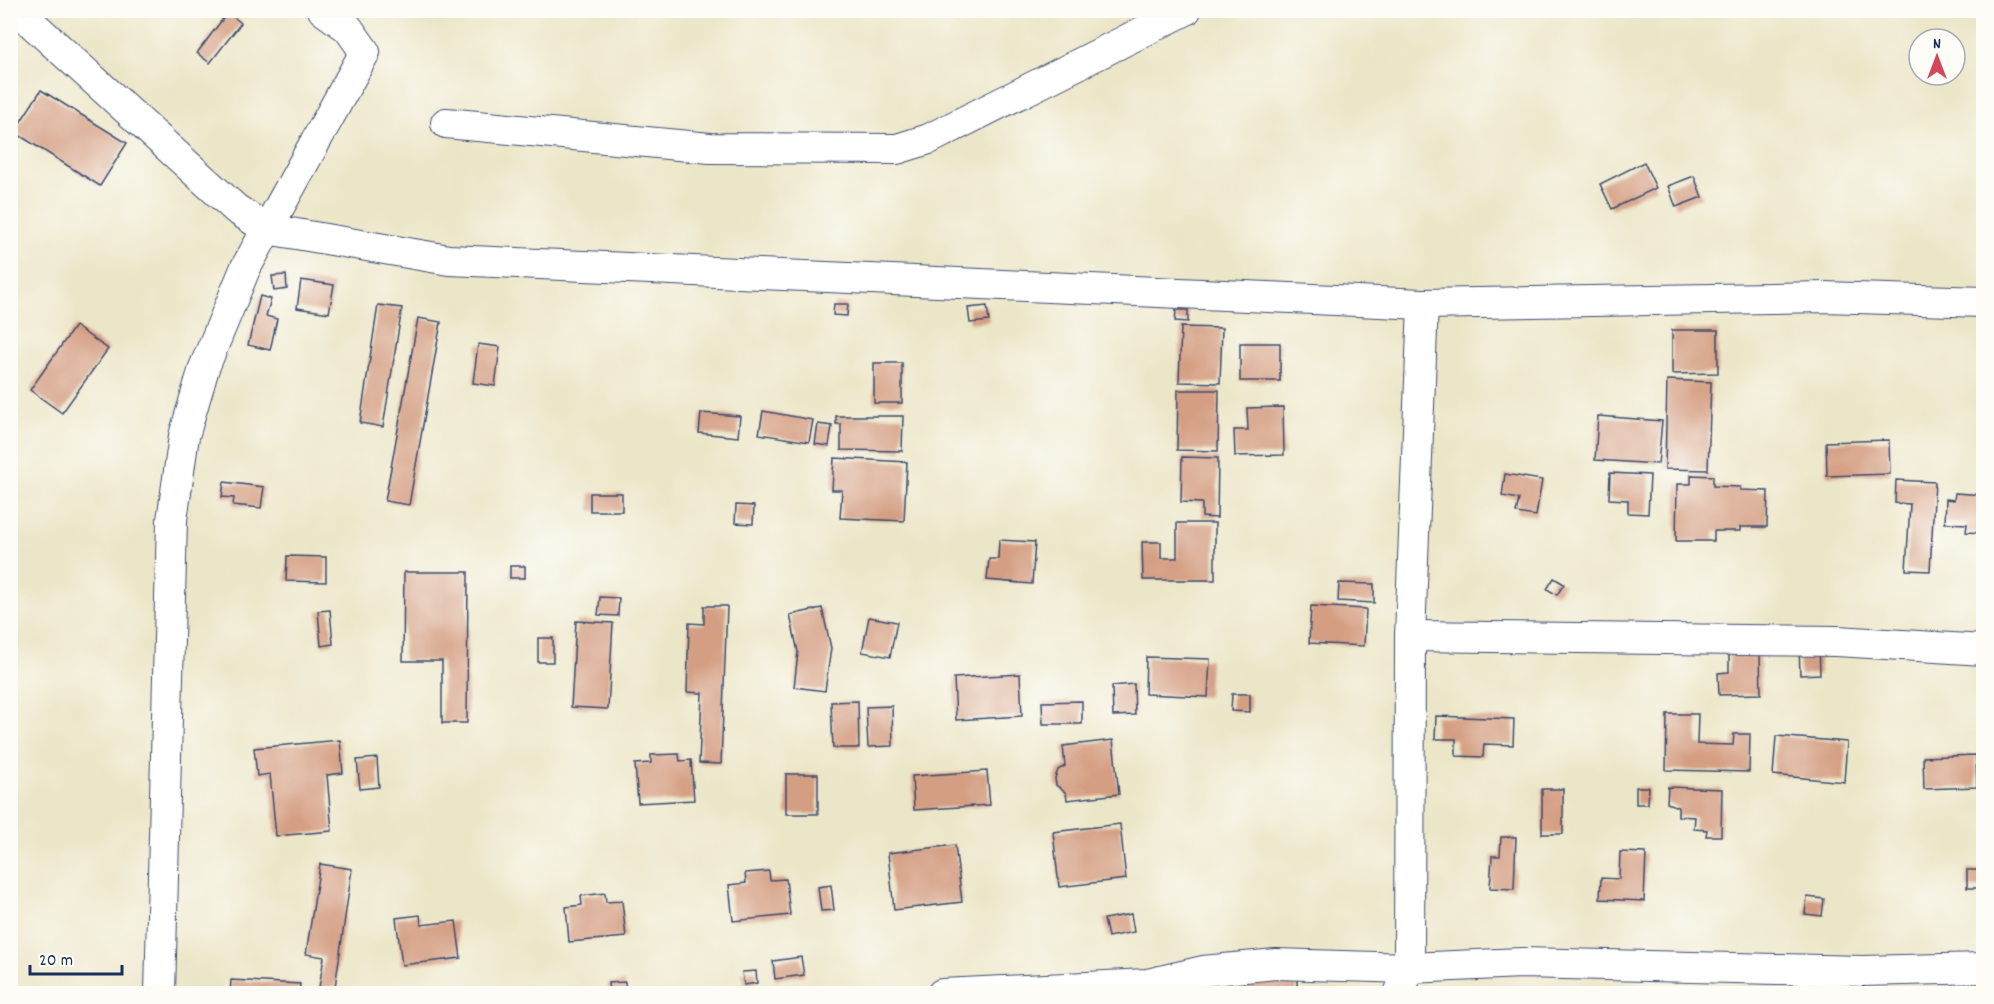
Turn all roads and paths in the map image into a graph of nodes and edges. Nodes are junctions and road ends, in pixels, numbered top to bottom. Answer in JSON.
{"nodes":[{"id":1,"x":17,"y":10,"type":"edge"},
{"id":2,"x":323,"y":10,"type":"edge"},
{"id":3,"x":1186,"y":10,"type":"edge"},
{"id":4,"x":446,"y":123,"type":"dead end"},
{"id":5,"x":267,"y":229,"type":"junction"},
{"id":6,"x":1983,"y":302,"type":"edge"},
{"id":7,"x":1423,"y":304,"type":"junction"},
{"id":8,"x":1410,"y":636,"type":"junction"},
{"id":9,"x":1983,"y":650,"type":"edge"},
{"id":10,"x":1983,"y":968,"type":"edge"},
{"id":11,"x":1404,"y":981,"type":"edge"},
{"id":12,"x":1143,"y":989,"type":"edge"},
{"id":13,"x":160,"y":993,"type":"edge"},
{"id":14,"x":942,"y":993,"type":"edge"}],
"edges":[{"from":1,"to":5,"type":"street"},
{"from":2,"to":5,"type":"street"},
{"from":3,"to":4,"type":"street"},
{"from":5,"to":7,"type":"street"},
{"from":5,"to":13,"type":"street"},
{"from":6,"to":7,"type":"street"},
{"from":7,"to":8,"type":"street"},
{"from":8,"to":9,"type":"street"},
{"from":8,"to":11,"type":"street"},
{"from":10,"to":11,"type":"street"},
{"from":11,"to":12,"type":"street"},
{"from":12,"to":14,"type":"street"}]}
